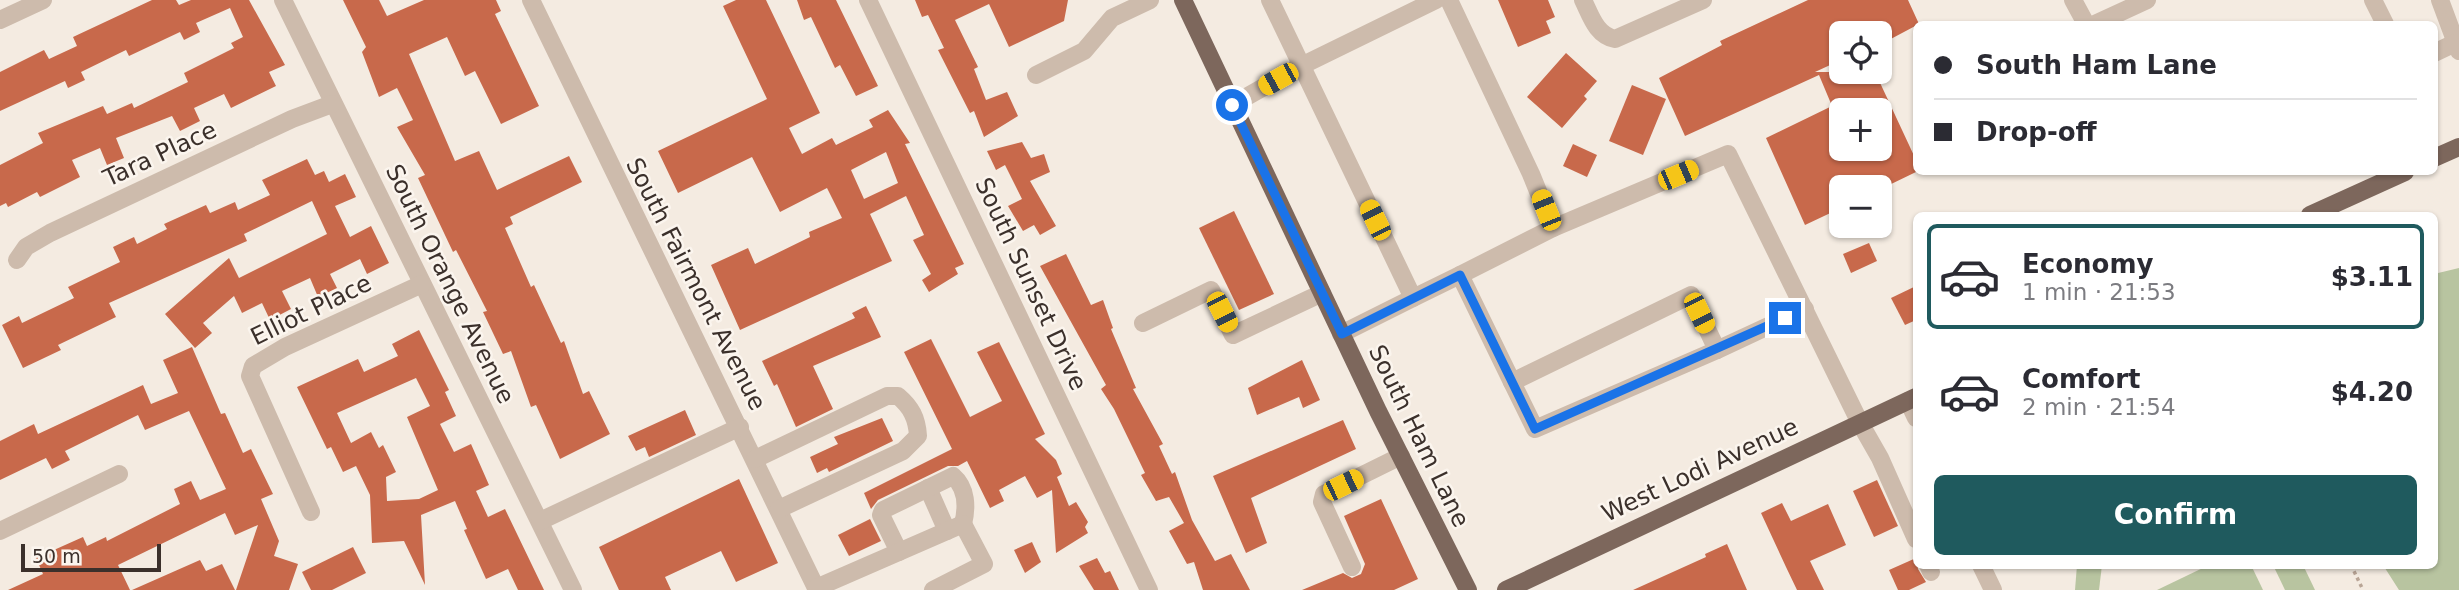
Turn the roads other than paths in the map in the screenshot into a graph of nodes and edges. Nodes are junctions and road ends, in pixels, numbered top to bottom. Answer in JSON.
{"nodes":[{"id":1,"x":43,"y":0,"type":"edge"},
{"id":2,"x":283,"y":0,"type":"edge"},
{"id":3,"x":531,"y":0,"type":"edge"},
{"id":4,"x":868,"y":0,"type":"edge"},
{"id":5,"x":1150,"y":0,"type":"edge"},
{"id":6,"x":1183,"y":0,"type":"edge"},
{"id":7,"x":1270,"y":0,"type":"edge"},
{"id":8,"x":1436,"y":0,"type":"edge"},
{"id":9,"x":1448,"y":0,"type":"edge"},
{"id":10,"x":1583,"y":0,"type":"edge"},
{"id":11,"x":1703,"y":0,"type":"edge"},
{"id":12,"x":2073,"y":0,"type":"edge"},
{"id":13,"x":2147,"y":0,"type":"edge"},
{"id":14,"x":2373,"y":0,"type":"edge"},
{"id":15,"x":2440,"y":0,"type":"edge"},
{"id":16,"x":0,"y":20,"type":"edge"},
{"id":17,"x":2083,"y":21,"type":"edge"},
{"id":18,"x":2102,"y":21,"type":"edge"},
{"id":19,"x":2384,"y":21,"type":"edge"},
{"id":20,"x":2457,"y":47,"type":"edge"},
{"id":21,"x":2438,"y":51,"type":"edge"},
{"id":22,"x":1301,"y":66,"type":"junction"},
{"id":23,"x":1036,"y":75,"type":"dead end"},
{"id":24,"x":332,"y":104,"type":"junction"},
{"id":25,"x":1232,"y":105,"type":"junction"},
{"id":26,"x":2459,"y":146,"type":"edge"},
{"id":27,"x":2438,"y":156,"type":"edge"},
{"id":28,"x":2398,"y":175,"type":"edge"},
{"id":29,"x":2317,"y":212,"type":"edge"},
{"id":30,"x":1553,"y":228,"type":"junction"},
{"id":31,"x":18,"y":260,"type":"dead end"},
{"id":32,"x":1460,"y":275,"type":"junction"},
{"id":33,"x":422,"y":284,"type":"junction"},
{"id":34,"x":1322,"y":293,"type":"junction"},
{"id":35,"x":1413,"y":298,"type":"junction"},
{"id":36,"x":1805,"y":309,"type":"junction"},
{"id":37,"x":1143,"y":323,"type":"dead end"},
{"id":38,"x":1342,"y":334,"type":"junction"},
{"id":39,"x":1717,"y":349,"type":"junction"},
{"id":40,"x":1512,"y":382,"type":"junction"},
{"id":41,"x":1912,"y":399,"type":"edge"},
{"id":42,"x":1860,"y":423,"type":"junction"},
{"id":43,"x":740,"y":427,"type":"junction"},
{"id":44,"x":1401,"y":456,"type":"junction"},
{"id":45,"x":755,"y":459,"type":"junction"},
{"id":46,"x":119,"y":474,"type":"dead end"},
{"id":47,"x":928,"y":488,"type":"junction"},
{"id":48,"x":779,"y":509,"type":"junction"},
{"id":49,"x":311,"y":512,"type":"dead end"},
{"id":50,"x":540,"y":521,"type":"junction"},
{"id":51,"x":955,"y":528,"type":"junction"},
{"id":52,"x":0,"y":531,"type":"edge"},
{"id":53,"x":1913,"y":532,"type":"edge"},
{"id":54,"x":899,"y":552,"type":"junction"},
{"id":55,"x":1352,"y":568,"type":"dead end"},
{"id":56,"x":1983,"y":569,"type":"edge"},
{"id":57,"x":816,"y":589,"type":"edge"},
{"id":58,"x":573,"y":590,"type":"edge"},
{"id":59,"x":933,"y":590,"type":"edge"},
{"id":60,"x":1149,"y":590,"type":"edge"},
{"id":61,"x":1468,"y":590,"type":"edge"},
{"id":62,"x":1506,"y":590,"type":"edge"},
{"id":63,"x":1993,"y":590,"type":"edge"}],
"edges":[{"from":1,"to":16,"type":"street"},
{"from":2,"to":24,"type":"street","name":"South Orange Avenue"},
{"from":3,"to":43,"type":"street","name":"South Fairmont Avenue"},
{"from":4,"to":60,"type":"street","name":"South Sunset Drive"},
{"from":5,"to":23,"type":"street"},
{"from":6,"to":25,"type":"main road","name":"South Ham Lane"},
{"from":7,"to":22,"type":"street"},
{"from":8,"to":22,"type":"street"},
{"from":9,"to":30,"type":"street"},
{"from":10,"to":11,"type":"street"},
{"from":12,"to":17,"type":"street"},
{"from":13,"to":18,"type":"street"},
{"from":14,"to":19,"type":"street"},
{"from":15,"to":20,"type":"street"},
{"from":20,"to":21,"type":"street"},
{"from":22,"to":25,"type":"street"},
{"from":22,"to":35,"type":"street"},
{"from":24,"to":31,"type":"street","name":"Tara Place"},
{"from":24,"to":33,"type":"street","name":"South Orange Avenue"},
{"from":25,"to":34,"type":"main road","name":"South Ham Lane"},
{"from":26,"to":27,"type":"main road"},
{"from":28,"to":29,"type":"main road"},
{"from":30,"to":32,"type":"street"},
{"from":30,"to":36,"type":"street"},
{"from":32,"to":35,"type":"street"},
{"from":32,"to":40,"type":"street"},
{"from":33,"to":49,"type":"street","name":"Elliot Place"},
{"from":33,"to":50,"type":"street","name":"South Orange Avenue"},
{"from":34,"to":37,"type":"street"},
{"from":34,"to":38,"type":"main road","name":"South Ham Lane"},
{"from":35,"to":38,"type":"street"},
{"from":36,"to":39,"type":"street"},
{"from":36,"to":42,"type":"street"},
{"from":38,"to":44,"type":"main road","name":"South Ham Lane"},
{"from":39,"to":40,"type":"street"},
{"from":39,"to":40,"type":"street"},
{"from":41,"to":42,"type":"main road","name":"West Lodi Avenue"},
{"from":42,"to":53,"type":"street"},
{"from":42,"to":62,"type":"main road","name":"West Lodi Avenue"},
{"from":43,"to":45,"type":"street","name":"South Fairmont Avenue"},
{"from":43,"to":50,"type":"street"},
{"from":44,"to":55,"type":"street"},
{"from":44,"to":61,"type":"main road","name":"South Ham Lane"},
{"from":45,"to":48,"type":"street","name":"South Fairmont Avenue"},
{"from":45,"to":48,"type":"street"},
{"from":46,"to":52,"type":"street"},
{"from":47,"to":51,"type":"street"},
{"from":47,"to":51,"type":"street"},
{"from":47,"to":54,"type":"street"},
{"from":48,"to":57,"type":"street","name":"South Fairmont Avenue"},
{"from":50,"to":58,"type":"street","name":"South Orange Avenue"},
{"from":51,"to":54,"type":"street"},
{"from":51,"to":59,"type":"street"},
{"from":54,"to":57,"type":"street"},
{"from":56,"to":63,"type":"street"}]}
